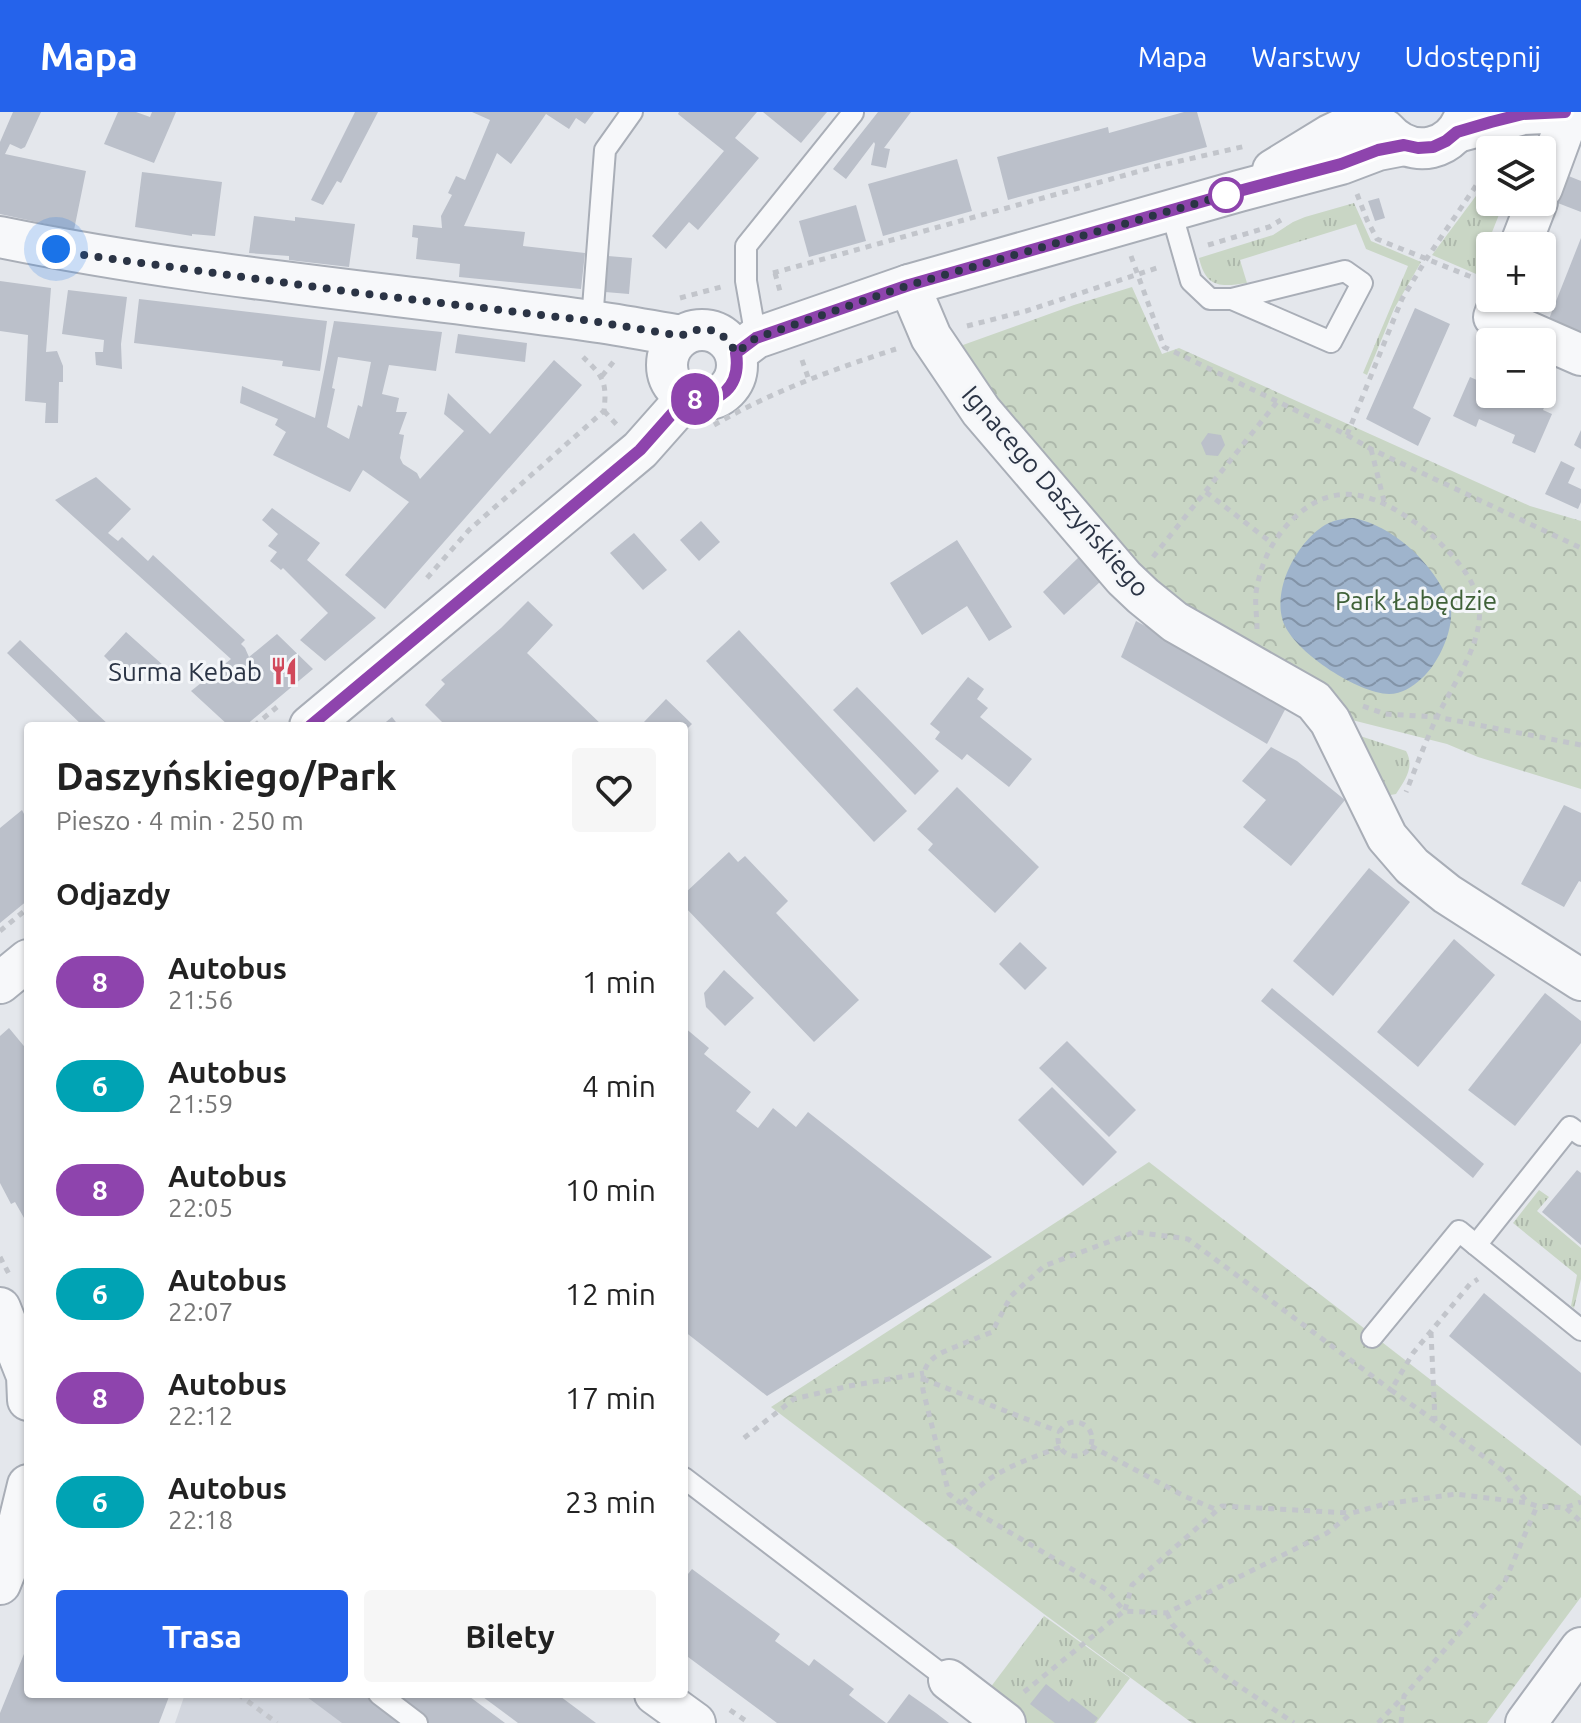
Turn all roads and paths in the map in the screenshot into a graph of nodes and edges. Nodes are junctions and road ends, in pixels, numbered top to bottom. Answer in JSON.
{"nodes":[{"id":1,"x":632,"y":112,"type":"edge"},
{"id":2,"x":1367,"y":112,"type":"edge"},
{"id":3,"x":1377,"y":112,"type":"edge"},
{"id":4,"x":1568,"y":112,"type":"edge"},
{"id":5,"x":853,"y":113,"type":"edge"},
{"id":6,"x":1520,"y":113,"type":"edge"},
{"id":7,"x":1462,"y":122,"type":"edge"},
{"id":8,"x":1257,"y":143,"type":"dead end"},
{"id":9,"x":1404,"y":145,"type":"junction"},
{"id":10,"x":1556,"y":147,"type":"edge"},
{"id":11,"x":1476,"y":186,"type":"edge"},
{"id":12,"x":1368,"y":188,"type":"dead end"},
{"id":13,"x":1239,"y":191,"type":"junction"},
{"id":14,"x":1171,"y":211,"type":"junction"},
{"id":15,"x":1291,"y":215,"type":"dead end"},
{"id":16,"x":1121,"y":225,"type":"junction"},
{"id":17,"x":0,"y":237,"type":"edge"},
{"id":18,"x":1182,"y":253,"type":"junction"},
{"id":19,"x":1427,"y":258,"type":"junction"},
{"id":20,"x":1137,"y":274,"type":"junction"},
{"id":21,"x":746,"y":281,"type":"junction"},
{"id":22,"x":1476,"y":282,"type":"edge"},
{"id":23,"x":909,"y":285,"type":"junction"},
{"id":24,"x":1232,"y":299,"type":"junction"},
{"id":25,"x":1493,"y":312,"type":"edge"},
{"id":26,"x":592,"y":321,"type":"junction"},
{"id":27,"x":640,"y":330,"type":"junction"},
{"id":28,"x":681,"y":336,"type":"junction"},
{"id":29,"x":931,"y":337,"type":"junction"},
{"id":30,"x":746,"y":346,"type":"junction"},
{"id":31,"x":799,"y":348,"type":"dead end"},
{"id":32,"x":1581,"y":355,"type":"edge"},
{"id":33,"x":602,"y":376,"type":"dead end"},
{"id":34,"x":809,"y":380,"type":"junction"},
{"id":35,"x":606,"y":392,"type":"dead end"},
{"id":36,"x":1277,"y":402,"type":"junction"},
{"id":37,"x":697,"y":413,"type":"junction"},
{"id":38,"x":1347,"y":435,"type":"junction"},
{"id":39,"x":1371,"y":449,"type":"junction"},
{"id":40,"x":1206,"y":492,"type":"junction"},
{"id":41,"x":1384,"y":502,"type":"junction"},
{"id":42,"x":1273,"y":544,"type":"junction"},
{"id":43,"x":1581,"y":548,"type":"edge"},
{"id":44,"x":1148,"y":564,"type":"dead end"},
{"id":45,"x":417,"y":589,"type":"dead end"},
{"id":46,"x":1257,"y":632,"type":"dead end"},
{"id":47,"x":1354,"y":702,"type":"dead end"},
{"id":48,"x":294,"y":716,"type":"edge"},
{"id":49,"x":1437,"y":717,"type":"junction"},
{"id":50,"x":270,"y":722,"type":"edge"},
{"id":51,"x":1581,"y":745,"type":"edge"},
{"id":52,"x":1387,"y":837,"type":"junction"},
{"id":53,"x":24,"y":911,"type":"edge"},
{"id":54,"x":0,"y":931,"type":"edge"},
{"id":55,"x":1581,"y":980,"type":"edge"},
{"id":56,"x":1577,"y":1125,"type":"edge"},
{"id":57,"x":1476,"y":1245,"type":"junction"},
{"id":58,"x":1482,"y":1277,"type":"dead end"},
{"id":59,"x":0,"y":1308,"type":"edge"},
{"id":60,"x":1581,"y":1330,"type":"edge"},
{"id":61,"x":1430,"y":1331,"type":"junction"},
{"id":62,"x":1372,"y":1337,"type":"dead end"},
{"id":63,"x":24,"y":1373,"type":"edge"},
{"id":64,"x":923,"y":1376,"type":"junction"},
{"id":65,"x":1391,"y":1390,"type":"junction"},
{"id":66,"x":1435,"y":1421,"type":"junction"},
{"id":67,"x":1060,"y":1432,"type":"junction"},
{"id":68,"x":744,"y":1438,"type":"dead end"},
{"id":69,"x":1091,"y":1446,"type":"junction"},
{"id":70,"x":1060,"y":1447,"type":"junction"},
{"id":71,"x":688,"y":1481,"type":"edge"},
{"id":72,"x":24,"y":1498,"type":"edge"},
{"id":73,"x":1581,"y":1502,"type":"edge"},
{"id":74,"x":1528,"y":1503,"type":"junction"},
{"id":75,"x":962,"y":1504,"type":"junction"},
{"id":76,"x":1537,"y":1506,"type":"junction"},
{"id":77,"x":1566,"y":1508,"type":"junction"},
{"id":78,"x":1217,"y":1510,"type":"junction"},
{"id":79,"x":1352,"y":1513,"type":"junction"},
{"id":80,"x":1581,"y":1522,"type":"edge"},
{"id":81,"x":3,"y":1564,"type":"edge"},
{"id":82,"x":1124,"y":1611,"type":"junction"},
{"id":83,"x":1167,"y":1613,"type":"junction"},
{"id":84,"x":1581,"y":1648,"type":"edge"},
{"id":85,"x":949,"y":1680,"type":"joint"},
{"id":86,"x":1404,"y":1696,"type":"junction"},
{"id":87,"x":243,"y":1698,"type":"edge"},
{"id":88,"x":384,"y":1698,"type":"edge"},
{"id":89,"x":661,"y":1698,"type":"edge"},
{"id":90,"x":1012,"y":1709,"type":"edge"},
{"id":91,"x":277,"y":1723,"type":"edge"},
{"id":92,"x":417,"y":1723,"type":"edge"},
{"id":93,"x":695,"y":1723,"type":"edge"},
{"id":94,"x":1294,"y":1723,"type":"edge"},
{"id":95,"x":1378,"y":1723,"type":"edge"},
{"id":96,"x":1401,"y":1723,"type":"edge"},
{"id":97,"x":1526,"y":1723,"type":"edge"}],
"edges":[{"from":1,"to":26,"type":"lane"},
{"from":2,"to":13,"type":"street"},
{"from":3,"to":9,"type":"street"},
{"from":4,"to":6,"type":"street"},
{"from":4,"to":10,"type":"street"},
{"from":5,"to":21,"type":"lane"},
{"from":6,"to":7,"type":"street"},
{"from":7,"to":9,"type":"street"},
{"from":8,"to":21,"type":"path"},
{"from":9,"to":13,"type":"street"},
{"from":11,"to":19,"type":"path"},
{"from":12,"to":19,"type":"path"},
{"from":13,"to":14,"type":"street"},
{"from":14,"to":16,"type":"street"},
{"from":14,"to":18,"type":"lane"},
{"from":15,"to":18,"type":"path"},
{"from":16,"to":20,"type":"path"},
{"from":16,"to":23,"type":"street"},
{"from":17,"to":26,"type":"street"},
{"from":18,"to":20,"type":"path"},
{"from":18,"to":24,"type":"lane"},
{"from":19,"to":22,"type":"path"},
{"from":19,"to":38,"type":"path"},
{"from":20,"to":29,"type":"path"},
{"from":20,"to":36,"type":"path"},
{"from":21,"to":27,"type":"path"},
{"from":21,"to":30,"type":"lane"},
{"from":23,"to":29,"type":"street","name":"Ignacego Daszyńskiego"},
{"from":23,"to":30,"type":"street"},
{"from":24,"to":24,"type":"lane"},
{"from":25,"to":32,"type":"street"},
{"from":26,"to":27,"type":"street"},
{"from":27,"to":28,"type":"street"},
{"from":27,"to":33,"type":"path"},
{"from":28,"to":30,"type":"street"},
{"from":28,"to":37,"type":"street"},
{"from":29,"to":34,"type":"path"},
{"from":29,"to":52,"type":"street","name":"Ignacego Daszyńskiego"},
{"from":30,"to":37,"type":"street"},
{"from":31,"to":34,"type":"path"},
{"from":34,"to":37,"type":"path"},
{"from":35,"to":45,"type":"path"},
{"from":36,"to":38,"type":"path"},
{"from":36,"to":40,"type":"path"},
{"from":37,"to":48,"type":"street"},
{"from":38,"to":39,"type":"path"},
{"from":39,"to":41,"type":"path"},
{"from":39,"to":43,"type":"path"},
{"from":40,"to":42,"type":"path"},
{"from":40,"to":44,"type":"path"},
{"from":41,"to":42,"type":"path"},
{"from":41,"to":49,"type":"path"},
{"from":42,"to":46,"type":"path"},
{"from":47,"to":49,"type":"path"},
{"from":48,"to":50,"type":"path"},
{"from":49,"to":51,"type":"path"},
{"from":49,"to":52,"type":"path"},
{"from":52,"to":55,"type":"street","name":"Ignacego Daszyńskiego"},
{"from":53,"to":54,"type":"path"},
{"from":56,"to":57,"type":"lane"},
{"from":57,"to":60,"type":"lane"},
{"from":57,"to":62,"type":"lane"},
{"from":58,"to":61,"type":"path"},
{"from":59,"to":63,"type":"street"},
{"from":61,"to":65,"type":"path"},
{"from":61,"to":66,"type":"path"},
{"from":64,"to":65,"type":"path"},
{"from":64,"to":67,"type":"path"},
{"from":64,"to":68,"type":"path"},
{"from":64,"to":75,"type":"path"},
{"from":65,"to":66,"type":"path"},
{"from":66,"to":74,"type":"path"},
{"from":67,"to":69,"type":"path"},
{"from":67,"to":70,"type":"path"},
{"from":69,"to":70,"type":"path"},
{"from":69,"to":78,"type":"path"},
{"from":70,"to":75,"type":"path"},
{"from":71,"to":85,"type":"lane"},
{"from":72,"to":81,"type":"street"},
{"from":73,"to":77,"type":"path"},
{"from":74,"to":76,"type":"path"},
{"from":74,"to":79,"type":"path"},
{"from":75,"to":82,"type":"path"},
{"from":76,"to":77,"type":"path"},
{"from":76,"to":86,"type":"path"},
{"from":77,"to":80,"type":"path"},
{"from":78,"to":79,"type":"path"},
{"from":78,"to":82,"type":"path"},
{"from":79,"to":83,"type":"path"},
{"from":82,"to":83,"type":"path"},
{"from":82,"to":90,"type":"path"},
{"from":83,"to":94,"type":"path"},
{"from":84,"to":97,"type":"street"},
{"from":85,"to":90,"type":"street"},
{"from":86,"to":95,"type":"path"},
{"from":86,"to":96,"type":"path"},
{"from":87,"to":91,"type":"path"},
{"from":88,"to":92,"type":"lane"},
{"from":89,"to":93,"type":"street"}]}
